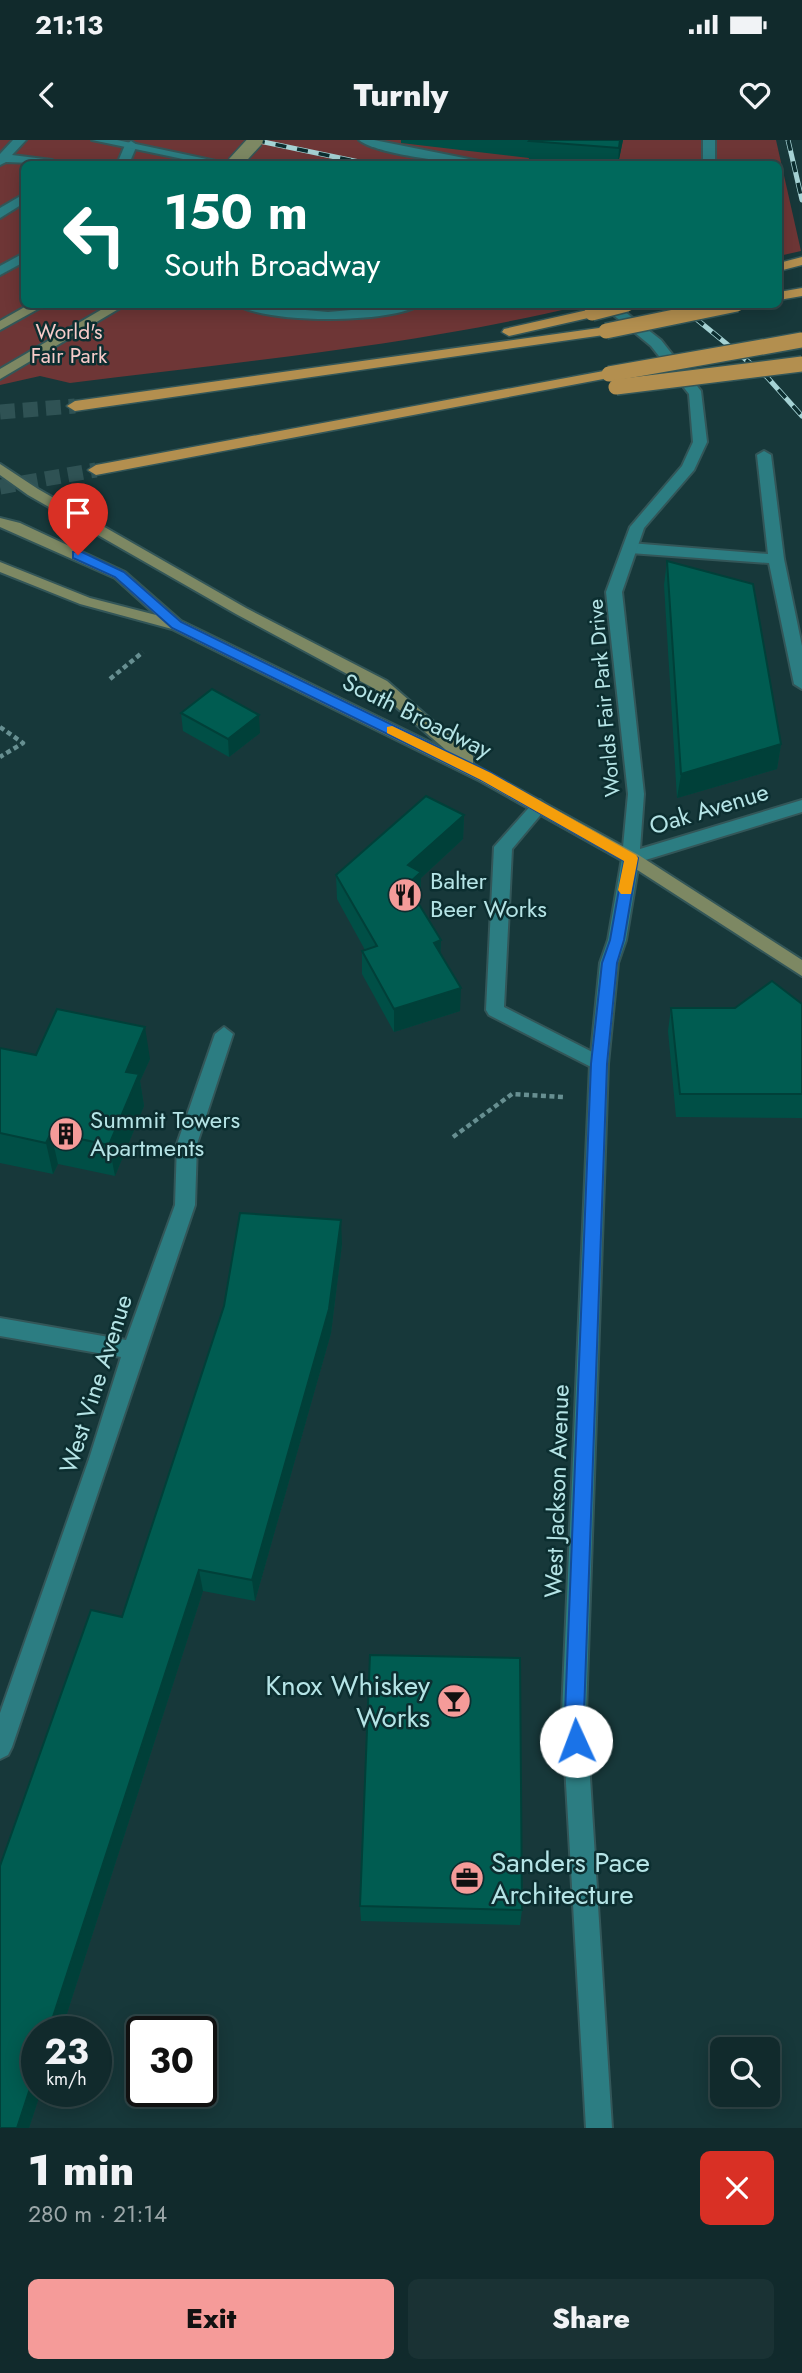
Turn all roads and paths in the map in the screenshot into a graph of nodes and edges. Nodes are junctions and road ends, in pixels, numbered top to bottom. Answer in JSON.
{"nodes":[{"id":1,"x":20,"y":140,"type":"edge"},
{"id":2,"x":98,"y":140,"type":"edge"},
{"id":3,"x":256,"y":140,"type":"edge"},
{"id":4,"x":365,"y":140,"type":"edge"},
{"id":5,"x":709,"y":140,"type":"edge"},
{"id":6,"x":132,"y":143,"type":"edge"},
{"id":7,"x":2,"y":159,"type":"edge"},
{"id":8,"x":22,"y":161,"type":"edge"},
{"id":9,"x":124,"y":161,"type":"edge"},
{"id":10,"x":211,"y":161,"type":"edge"},
{"id":11,"x":237,"y":161,"type":"edge"},
{"id":12,"x":470,"y":161,"type":"edge"},
{"id":13,"x":709,"y":161,"type":"edge"},
{"id":14,"x":21,"y":200,"type":"edge"},
{"id":15,"x":0,"y":214,"type":"edge"},
{"id":16,"x":21,"y":259,"type":"edge"},
{"id":17,"x":802,"y":261,"type":"edge"},
{"id":18,"x":782,"y":266,"type":"edge"},
{"id":19,"x":0,"y":271,"type":"edge"},
{"id":20,"x":802,"y":292,"type":"edge"},
{"id":21,"x":782,"y":295,"type":"edge"},
{"id":22,"x":34,"y":308,"type":"edge"},
{"id":23,"x":115,"y":308,"type":"edge"},
{"id":24,"x":260,"y":308,"type":"edge"},
{"id":25,"x":393,"y":308,"type":"edge"},
{"id":26,"x":718,"y":308,"type":"edge"},
{"id":27,"x":599,"y":309,"type":"edge"},
{"id":28,"x":0,"y":327,"type":"edge"},
{"id":29,"x":802,"y":340,"type":"edge"},
{"id":30,"x":62,"y":341,"type":"junction"},
{"id":31,"x":802,"y":364,"type":"edge"},
{"id":32,"x":328,"y":372,"type":"junction"},
{"id":33,"x":0,"y":374,"type":"edge"},
{"id":34,"x":613,"y":380,"type":"junction"},
{"id":35,"x":0,"y":385,"type":"edge"},
{"id":36,"x":75,"y":405,"type":"tunnel mouth"},
{"id":37,"x":764,"y":455,"type":"dead end"},
{"id":38,"x":0,"y":468,"type":"edge"},
{"id":39,"x":96,"y":470,"type":"tunnel mouth"},
{"id":40,"x":0,"y":522,"type":"edge"},
{"id":41,"x":630,"y":548,"type":"junction"},
{"id":42,"x":776,"y":559,"type":"junction"},
{"id":43,"x":0,"y":567,"type":"edge"},
{"id":44,"x":177,"y":625,"type":"junction"},
{"id":45,"x":143,"y":652,"type":"dead end"},
{"id":46,"x":110,"y":679,"type":"dead end"},
{"id":47,"x":802,"y":684,"type":"edge"},
{"id":48,"x":0,"y":727,"type":"edge"},
{"id":49,"x":0,"y":757,"type":"edge"},
{"id":50,"x":486,"y":777,"type":"junction"},
{"id":51,"x":540,"y":806,"type":"junction"},
{"id":52,"x":802,"y":806,"type":"edge"},
{"id":53,"x":631,"y":858,"type":"junction"},
{"id":54,"x":802,"y":968,"type":"edge"},
{"id":55,"x":224,"y":1034,"type":"dead end"},
{"id":56,"x":599,"y":1064,"type":"junction"},
{"id":57,"x":565,"y":1097,"type":"dead end"},
{"id":58,"x":453,"y":1137,"type":"dead end"},
{"id":59,"x":0,"y":1327,"type":"edge"},
{"id":60,"x":133,"y":1350,"type":"junction"},
{"id":61,"x":0,"y":1747,"type":"edge"},
{"id":62,"x":599,"y":2128,"type":"edge"}],
"edges":[{"from":1,"to":7,"type":"street"},
{"from":2,"to":6,"type":"street"},
{"from":3,"to":11,"type":"main road","bridge":true},
{"from":4,"to":12,"type":"street"},
{"from":5,"to":13,"type":"street"},
{"from":6,"to":9,"type":"street"},
{"from":6,"to":10,"type":"street"},
{"from":7,"to":8,"type":"street"},
{"from":14,"to":15,"type":"street"},
{"from":16,"to":19,"type":"street"},
{"from":17,"to":18,"type":"highway"},
{"from":20,"to":21,"type":"highway"},
{"from":22,"to":28,"type":"main road"},
{"from":23,"to":30,"type":"main road"},
{"from":24,"to":25,"type":"street"},
{"from":26,"to":32,"type":"highway","bridge":true},
{"from":27,"to":32,"type":"highway"},
{"from":27,"to":41,"type":"street","name":"Worlds Fair Park Drive"},
{"from":29,"to":34,"type":"highway","bridge":true},
{"from":30,"to":33,"type":"main road"},
{"from":30,"to":35,"type":"main road"},
{"from":31,"to":34,"type":"highway","bridge":true},
{"from":32,"to":36,"type":"highway"},
{"from":34,"to":39,"type":"highway"},
{"from":37,"to":42,"type":"street"},
{"from":38,"to":50,"type":"main road"},
{"from":40,"to":44,"type":"main road","name":"South Broadway"},
{"from":41,"to":42,"type":"street"},
{"from":41,"to":53,"type":"street","name":"Worlds Fair Park Drive"},
{"from":42,"to":47,"type":"street"},
{"from":43,"to":44,"type":"main road","name":"South Broadway"},
{"from":44,"to":50,"type":"main road","name":"South Broadway"},
{"from":45,"to":46,"type":"path"},
{"from":48,"to":49,"type":"path"},
{"from":50,"to":51,"type":"main road","name":"South Broadway"},
{"from":51,"to":53,"type":"main road","name":"South Broadway"},
{"from":51,"to":56,"type":"street"},
{"from":52,"to":53,"type":"street","name":"Oak Avenue"},
{"from":53,"to":54,"type":"main road","name":"South Broadway"},
{"from":53,"to":56,"type":"street","name":"West Jackson Avenue"},
{"from":55,"to":60,"type":"street","name":"West Vine Avenue"},
{"from":56,"to":62,"type":"street","name":"West Jackson Avenue"},
{"from":57,"to":58,"type":"path"},
{"from":59,"to":60,"type":"street"},
{"from":60,"to":61,"type":"street","name":"West Vine Avenue"}]}
